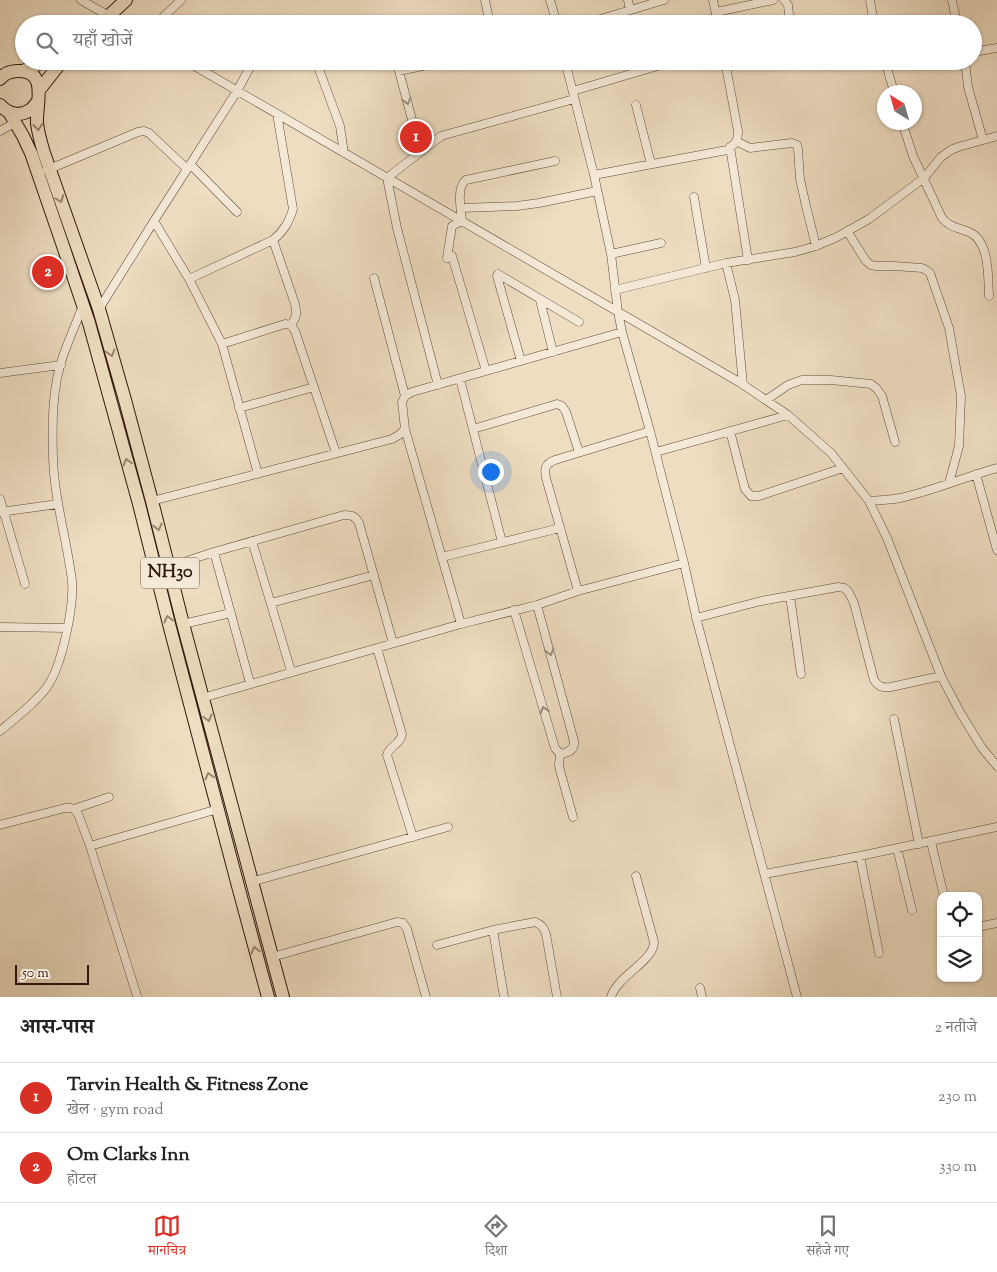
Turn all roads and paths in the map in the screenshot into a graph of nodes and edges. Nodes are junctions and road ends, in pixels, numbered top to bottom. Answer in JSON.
{"nodes":[{"id":1,"x":81,"y":0,"type":"edge"},
{"id":2,"x":126,"y":0,"type":"edge"},
{"id":3,"x":181,"y":0,"type":"edge"},
{"id":4,"x":485,"y":0,"type":"edge"},
{"id":5,"x":550,"y":0,"type":"edge"},
{"id":6,"x":628,"y":0,"type":"edge"},
{"id":7,"x":664,"y":0,"type":"edge"},
{"id":8,"x":713,"y":0,"type":"edge"},
{"id":9,"x":773,"y":0,"type":"edge"},
{"id":10,"x":784,"y":0,"type":"edge"},
{"id":11,"x":870,"y":0,"type":"edge"},
{"id":12,"x":952,"y":0,"type":"edge"},
{"id":13,"x":630,"y":10,"type":"junction"},
{"id":14,"x":716,"y":12,"type":"junction"},
{"id":15,"x":99,"y":15,"type":"edge"},
{"id":16,"x":110,"y":15,"type":"edge"},
{"id":17,"x":165,"y":15,"type":"edge"},
{"id":18,"x":488,"y":15,"type":"edge"},
{"id":19,"x":554,"y":15,"type":"edge"},
{"id":20,"x":614,"y":15,"type":"edge"},
{"id":21,"x":716,"y":15,"type":"edge"},
{"id":22,"x":789,"y":15,"type":"edge"},
{"id":23,"x":872,"y":15,"type":"edge"},
{"id":24,"x":955,"y":15,"type":"edge"},
{"id":25,"x":997,"y":48,"type":"edge"},
{"id":26,"x":982,"y":50,"type":"edge"},
{"id":27,"x":56,"y":70,"type":"edge"},
{"id":28,"x":201,"y":70,"type":"edge"},
{"id":29,"x":248,"y":70,"type":"edge"},
{"id":30,"x":319,"y":70,"type":"edge"},
{"id":31,"x":403,"y":70,"type":"edge"},
{"id":32,"x":567,"y":70,"type":"edge"},
{"id":33,"x":646,"y":70,"type":"edge"},
{"id":34,"x":727,"y":70,"type":"edge"},
{"id":35,"x":888,"y":70,"type":"edge"},
{"id":36,"x":966,"y":70,"type":"edge"},
{"id":37,"x":24,"y":71,"type":"joint"},
{"id":38,"x":3,"y":73,"type":"edge"},
{"id":39,"x":892,"y":85,"type":"edge"},
{"id":40,"x":237,"y":91,"type":"junction"},
{"id":41,"x":39,"y":95,"type":"junction"},
{"id":42,"x":574,"y":95,"type":"junction"},
{"id":43,"x":636,"y":105,"type":"dead end"},
{"id":44,"x":8,"y":113,"type":"edge"},
{"id":45,"x":277,"y":114,"type":"junction"},
{"id":46,"x":905,"y":130,"type":"edge"},
{"id":47,"x":0,"y":131,"type":"edge"},
{"id":48,"x":415,"y":132,"type":"dead end"},
{"id":49,"x":997,"y":136,"type":"edge"},
{"id":50,"x":983,"y":140,"type":"junction"},
{"id":51,"x":736,"y":141,"type":"junction"},
{"id":52,"x":730,"y":147,"type":"junction"},
{"id":53,"x":344,"y":153,"type":"junction"},
{"id":54,"x":555,"y":161,"type":"dead end"},
{"id":55,"x":651,"y":164,"type":"junction"},
{"id":56,"x":188,"y":167,"type":"junction"},
{"id":57,"x":44,"y":172,"type":"junction"},
{"id":58,"x":594,"y":175,"type":"junction"},
{"id":59,"x":387,"y":178,"type":"junction"},
{"id":60,"x":924,"y":178,"type":"junction"},
{"id":61,"x":597,"y":191,"type":"junction"},
{"id":62,"x":694,"y":197,"type":"dead end"},
{"id":63,"x":461,"y":208,"type":"junction"},
{"id":64,"x":237,"y":212,"type":"dead end"},
{"id":65,"x":154,"y":220,"type":"junction"},
{"id":66,"x":462,"y":221,"type":"junction"},
{"id":67,"x":847,"y":231,"type":"junction"},
{"id":68,"x":273,"y":240,"type":"junction"},
{"id":69,"x":660,"y":243,"type":"dead end"},
{"id":70,"x":816,"y":246,"type":"junction"},
{"id":71,"x":611,"y":254,"type":"junction"},
{"id":72,"x":748,"y":260,"type":"junction"},
{"id":73,"x":726,"y":263,"type":"junction"},
{"id":74,"x":706,"y":268,"type":"junction"},
{"id":75,"x":374,"y":278,"type":"dead end"},
{"id":76,"x":189,"y":279,"type":"junction"},
{"id":77,"x":615,"y":290,"type":"junction"},
{"id":78,"x":989,"y":296,"type":"dead end"},
{"id":79,"x":540,"y":300,"type":"junction"},
{"id":80,"x":84,"y":305,"type":"junction"},
{"id":81,"x":99,"y":309,"type":"junction"},
{"id":82,"x":618,"y":312,"type":"junction"},
{"id":83,"x":579,"y":322,"type":"dead end"},
{"id":84,"x":291,"y":325,"type":"junction"},
{"id":85,"x":622,"y":332,"type":"junction"},
{"id":86,"x":222,"y":344,"type":"junction"},
{"id":87,"x":553,"y":352,"type":"junction"},
{"id":88,"x":521,"y":361,"type":"junction"},
{"id":89,"x":60,"y":365,"type":"junction"},
{"id":90,"x":486,"y":371,"type":"junction"},
{"id":91,"x":0,"y":373,"type":"edge"},
{"id":92,"x":460,"y":379,"type":"junction"},
{"id":93,"x":438,"y":385,"type":"junction"},
{"id":94,"x":743,"y":385,"type":"junction"},
{"id":95,"x":314,"y":387,"type":"junction"},
{"id":96,"x":405,"y":396,"type":"junction"},
{"id":97,"x":766,"y":400,"type":"junction"},
{"id":98,"x":239,"y":408,"type":"junction"},
{"id":99,"x":788,"y":415,"type":"junction"},
{"id":100,"x":405,"y":429,"type":"junction"},
{"id":101,"x":473,"y":430,"type":"junction"},
{"id":102,"x":650,"y":431,"type":"junction"},
{"id":103,"x":730,"y":431,"type":"junction"},
{"id":104,"x":895,"y":442,"type":"dead end"},
{"id":105,"x":579,"y":452,"type":"junction"},
{"id":106,"x":656,"y":452,"type":"junction"},
{"id":107,"x":336,"y":453,"type":"junction"},
{"id":108,"x":843,"y":468,"type":"junction"},
{"id":109,"x":997,"y":468,"type":"edge"},
{"id":110,"x":258,"y":474,"type":"junction"},
{"id":111,"x":976,"y":474,"type":"junction"},
{"id":112,"x":949,"y":483,"type":"junction"},
{"id":113,"x":0,"y":499,"type":"edge"},
{"id":114,"x":152,"y":501,"type":"junction"},
{"id":115,"x":868,"y":501,"type":"junction"},
{"id":116,"x":58,"y":504,"type":"junction"},
{"id":117,"x":2,"y":511,"type":"edge"},
{"id":118,"x":560,"y":528,"type":"junction"},
{"id":119,"x":252,"y":541,"type":"junction"},
{"id":120,"x":502,"y":542,"type":"junction"},
{"id":121,"x":997,"y":550,"type":"edge"},
{"id":122,"x":214,"y":552,"type":"junction"},
{"id":123,"x":442,"y":557,"type":"junction"},
{"id":124,"x":684,"y":563,"type":"junction"},
{"id":125,"x":168,"y":567,"type":"junction"},
{"id":126,"x":374,"y":575,"type":"junction"},
{"id":127,"x":25,"y":584,"type":"dead end"},
{"id":128,"x":578,"y":591,"type":"junction"},
{"id":129,"x":790,"y":596,"type":"junction"},
{"id":130,"x":271,"y":603,"type":"junction"},
{"id":131,"x":537,"y":605,"type":"junction"},
{"id":132,"x":514,"y":610,"type":"junction"},
{"id":133,"x":230,"y":612,"type":"junction"},
{"id":134,"x":696,"y":618,"type":"junction"},
{"id":135,"x":182,"y":624,"type":"junction"},
{"id":136,"x":462,"y":624,"type":"junction"},
{"id":137,"x":0,"y":628,"type":"edge"},
{"id":138,"x":67,"y":628,"type":"junction"},
{"id":139,"x":393,"y":643,"type":"junction"},
{"id":140,"x":376,"y":648,"type":"junction"},
{"id":141,"x":292,"y":671,"type":"junction"},
{"id":142,"x":801,"y":674,"type":"dead end"},
{"id":143,"x":942,"y":676,"type":"junction"},
{"id":144,"x":250,"y":683,"type":"junction"},
{"id":145,"x":202,"y":698,"type":"junction"},
{"id":146,"x":894,"y":719,"type":"dead end"},
{"id":147,"x":0,"y":731,"type":"edge"},
{"id":148,"x":560,"y":754,"type":"junction"},
{"id":149,"x":997,"y":766,"type":"edge"},
{"id":150,"x":110,"y":797,"type":"dead end"},
{"id":151,"x":74,"y":808,"type":"junction"},
{"id":152,"x":218,"y":809,"type":"junction"},
{"id":153,"x":573,"y":817,"type":"dead end"},
{"id":154,"x":0,"y":825,"type":"edge"},
{"id":155,"x":448,"y":827,"type":"dead end"},
{"id":156,"x":996,"y":830,"type":"edge"},
{"id":157,"x":413,"y":837,"type":"junction"},
{"id":158,"x":932,"y":842,"type":"junction"},
{"id":159,"x":919,"y":844,"type":"junction"},
{"id":160,"x":90,"y":846,"type":"junction"},
{"id":161,"x":897,"y":848,"type":"junction"},
{"id":162,"x":860,"y":856,"type":"junction"},
{"id":163,"x":765,"y":874,"type":"junction"},
{"id":164,"x":636,"y":876,"type":"dead end"},
{"id":165,"x":251,"y":882,"type":"junction"},
{"id":166,"x":943,"y":892,"type":"edge"},
{"id":167,"x":912,"y":910,"type":"dead end"},
{"id":168,"x":997,"y":923,"type":"edge"},
{"id":169,"x":982,"y":926,"type":"edge"},
{"id":170,"x":494,"y":930,"type":"junction"},
{"id":171,"x":437,"y":945,"type":"dead end"},
{"id":172,"x":879,"y":953,"type":"dead end"},
{"id":173,"x":272,"y":957,"type":"junction"},
{"id":174,"x":700,"y":988,"type":"dead end"},
{"id":175,"x":137,"y":996,"type":"edge"},
{"id":176,"x":268,"y":997,"type":"edge"},
{"id":177,"x":283,"y":997,"type":"edge"},
{"id":178,"x":426,"y":997,"type":"edge"},
{"id":179,"x":504,"y":997,"type":"edge"},
{"id":180,"x":557,"y":997,"type":"edge"},
{"id":181,"x":611,"y":997,"type":"edge"},
{"id":182,"x":702,"y":997,"type":"edge"},
{"id":183,"x":797,"y":997,"type":"edge"}],
"edges":[{"from":1,"to":15,"type":"street"},
{"from":2,"to":16,"type":"highway"},
{"from":3,"to":17,"type":"street"},
{"from":4,"to":18,"type":"street"},
{"from":5,"to":19,"type":"street"},
{"from":6,"to":13,"type":"street"},
{"from":7,"to":13,"type":"street"},
{"from":8,"to":14,"type":"street"},
{"from":9,"to":14,"type":"street"},
{"from":10,"to":22,"type":"street"},
{"from":11,"to":23,"type":"street"},
{"from":12,"to":24,"type":"street"},
{"from":13,"to":20,"type":"street"},
{"from":14,"to":21,"type":"street"},
{"from":25,"to":26,"type":"street"},
{"from":27,"to":41,"type":"highway"},
{"from":28,"to":40,"type":"street"},
{"from":29,"to":40,"type":"street"},
{"from":30,"to":53,"type":"street"},
{"from":31,"to":48,"type":"street","one_way":true},
{"from":32,"to":42,"type":"street"},
{"from":33,"to":42,"type":"street"},
{"from":34,"to":51,"type":"street"},
{"from":35,"to":39,"type":"street"},
{"from":36,"to":50,"type":"street"},
{"from":37,"to":38,"type":"highway"},
{"from":37,"to":41,"type":"highway"},
{"from":40,"to":45,"type":"street"},
{"from":40,"to":56,"type":"street"},
{"from":41,"to":44,"type":"highway"},
{"from":41,"to":57,"type":"highway","number":"NH30","one_way":true},
{"from":42,"to":58,"type":"street"},
{"from":42,"to":59,"type":"street"},
{"from":43,"to":55,"type":"street"},
{"from":44,"to":47,"type":"street"},
{"from":44,"to":57,"type":"highway","number":"NH30"},
{"from":45,"to":53,"type":"street"},
{"from":45,"to":68,"type":"street"},
{"from":46,"to":60,"type":"street"},
{"from":49,"to":50,"type":"street"},
{"from":50,"to":60,"type":"street"},
{"from":51,"to":52,"type":"street"},
{"from":51,"to":70,"type":"street"},
{"from":52,"to":55,"type":"street"},
{"from":52,"to":72,"type":"street"},
{"from":53,"to":59,"type":"street"},
{"from":54,"to":63,"type":"street"},
{"from":55,"to":58,"type":"street"},
{"from":56,"to":57,"type":"street"},
{"from":56,"to":64,"type":"street"},
{"from":56,"to":65,"type":"street"},
{"from":57,"to":80,"type":"highway","number":"NH30"},
{"from":57,"to":81,"type":"highway","number":"NH30","one_way":true},
{"from":58,"to":61,"type":"street"},
{"from":59,"to":66,"type":"street"},
{"from":59,"to":93,"type":"street"},
{"from":60,"to":67,"type":"street"},
{"from":60,"to":78,"type":"street"},
{"from":61,"to":63,"type":"street"},
{"from":61,"to":71,"type":"street"},
{"from":62,"to":74,"type":"street"},
{"from":63,"to":66,"type":"street"},
{"from":65,"to":76,"type":"street"},
{"from":65,"to":81,"type":"street"},
{"from":66,"to":82,"type":"street"},
{"from":66,"to":90,"type":"street"},
{"from":67,"to":70,"type":"street"},
{"from":67,"to":112,"type":"street"},
{"from":68,"to":76,"type":"street"},
{"from":68,"to":84,"type":"street"},
{"from":69,"to":71,"type":"street"},
{"from":70,"to":72,"type":"street"},
{"from":71,"to":77,"type":"street"},
{"from":72,"to":73,"type":"street"},
{"from":73,"to":74,"type":"street"},
{"from":73,"to":94,"type":"street"},
{"from":74,"to":77,"type":"street"},
{"from":75,"to":96,"type":"street"},
{"from":76,"to":86,"type":"street"},
{"from":77,"to":82,"type":"street"},
{"from":79,"to":83,"type":"street"},
{"from":79,"to":87,"type":"street"},
{"from":79,"to":88,"type":"street"},
{"from":80,"to":89,"type":"street"},
{"from":152,"to":80,"type":"highway","number":"NH30","one_way":true},
{"from":81,"to":114,"type":"highway","number":"NH30","one_way":true},
{"from":82,"to":85,"type":"street"},
{"from":82,"to":94,"type":"street"},
{"from":84,"to":86,"type":"street"},
{"from":84,"to":95,"type":"street"},
{"from":85,"to":87,"type":"street"},
{"from":85,"to":102,"type":"street"},
{"from":86,"to":98,"type":"street"},
{"from":87,"to":88,"type":"street"},
{"from":88,"to":90,"type":"street"},
{"from":89,"to":91,"type":"street"},
{"from":89,"to":116,"type":"street"},
{"from":90,"to":92,"type":"street"},
{"from":92,"to":93,"type":"street"},
{"from":92,"to":101,"type":"street"},
{"from":93,"to":96,"type":"street"},
{"from":94,"to":97,"type":"street"},
{"from":95,"to":98,"type":"street"},
{"from":95,"to":107,"type":"street"},
{"from":96,"to":100,"type":"street"},
{"from":97,"to":99,"type":"street"},
{"from":97,"to":104,"type":"street"},
{"from":98,"to":110,"type":"street"},
{"from":99,"to":103,"type":"street"},
{"from":99,"to":108,"type":"street"},
{"from":100,"to":107,"type":"street"},
{"from":100,"to":123,"type":"street"},
{"from":101,"to":105,"type":"street"},
{"from":101,"to":120,"type":"street"},
{"from":102,"to":105,"type":"street"},
{"from":102,"to":106,"type":"street"},
{"from":103,"to":106,"type":"street"},
{"from":103,"to":108,"type":"street"},
{"from":105,"to":118,"type":"street"},
{"from":106,"to":124,"type":"street"},
{"from":107,"to":110,"type":"street"},
{"from":108,"to":115,"type":"street"},
{"from":109,"to":111,"type":"street"},
{"from":110,"to":114,"type":"street"},
{"from":111,"to":112,"type":"street"},
{"from":111,"to":121,"type":"street"},
{"from":112,"to":115,"type":"street"},
{"from":113,"to":117,"type":"street"},
{"from":114,"to":125,"type":"highway","number":"NH30","one_way":true},
{"from":115,"to":143,"type":"street"},
{"from":116,"to":117,"type":"street"},
{"from":116,"to":138,"type":"street"},
{"from":117,"to":127,"type":"street"},
{"from":118,"to":120,"type":"street"},
{"from":118,"to":128,"type":"street"},
{"from":119,"to":122,"type":"street"},
{"from":119,"to":126,"type":"street"},
{"from":119,"to":130,"type":"street"},
{"from":120,"to":123,"type":"street"},
{"from":122,"to":125,"type":"street"},
{"from":122,"to":133,"type":"street"},
{"from":123,"to":136,"type":"street"},
{"from":124,"to":128,"type":"street"},
{"from":124,"to":134,"type":"street"},
{"from":125,"to":135,"type":"highway","number":"NH30"},
{"from":126,"to":130,"type":"street"},
{"from":126,"to":139,"type":"street"},
{"from":128,"to":131,"type":"street"},
{"from":129,"to":134,"type":"street"},
{"from":129,"to":142,"type":"street"},
{"from":129,"to":143,"type":"street"},
{"from":130,"to":141,"type":"street"},
{"from":131,"to":132,"type":"street"},
{"from":131,"to":148,"type":"street","one_way":true},
{"from":132,"to":136,"type":"street"},
{"from":148,"to":132,"type":"street","one_way":true},
{"from":133,"to":135,"type":"street"},
{"from":133,"to":144,"type":"street"},
{"from":134,"to":163,"type":"street"},
{"from":135,"to":145,"type":"highway","number":"NH30"},
{"from":136,"to":139,"type":"street"},
{"from":137,"to":138,"type":"street"},
{"from":138,"to":147,"type":"street"},
{"from":139,"to":140,"type":"street"},
{"from":140,"to":141,"type":"street"},
{"from":140,"to":157,"type":"street"},
{"from":141,"to":144,"type":"street"},
{"from":143,"to":149,"type":"street"},
{"from":144,"to":145,"type":"street"},
{"from":145,"to":165,"type":"highway","number":"NH30","one_way":true},
{"from":146,"to":159,"type":"street"},
{"from":148,"to":153,"type":"street"},
{"from":150,"to":151,"type":"street"},
{"from":151,"to":154,"type":"street"},
{"from":151,"to":160,"type":"street"},
{"from":152,"to":160,"type":"street"},
{"from":176,"to":152,"type":"highway","number":"NH30","one_way":true},
{"from":155,"to":157,"type":"street"},
{"from":156,"to":158,"type":"street"},
{"from":157,"to":165,"type":"street"},
{"from":158,"to":159,"type":"street"},
{"from":158,"to":166,"type":"street"},
{"from":159,"to":161,"type":"street"},
{"from":160,"to":175,"type":"street"},
{"from":161,"to":162,"type":"street"},
{"from":161,"to":167,"type":"street"},
{"from":162,"to":163,"type":"street"},
{"from":162,"to":172,"type":"street"},
{"from":163,"to":183,"type":"street"},
{"from":164,"to":181,"type":"street"},
{"from":165,"to":173,"type":"highway","number":"NH30"},
{"from":168,"to":169,"type":"street"},
{"from":170,"to":171,"type":"street"},
{"from":170,"to":179,"type":"street"},
{"from":170,"to":180,"type":"street"},
{"from":173,"to":177,"type":"highway","number":"NH30"},
{"from":173,"to":178,"type":"street"},
{"from":174,"to":182,"type":"street"}]}
